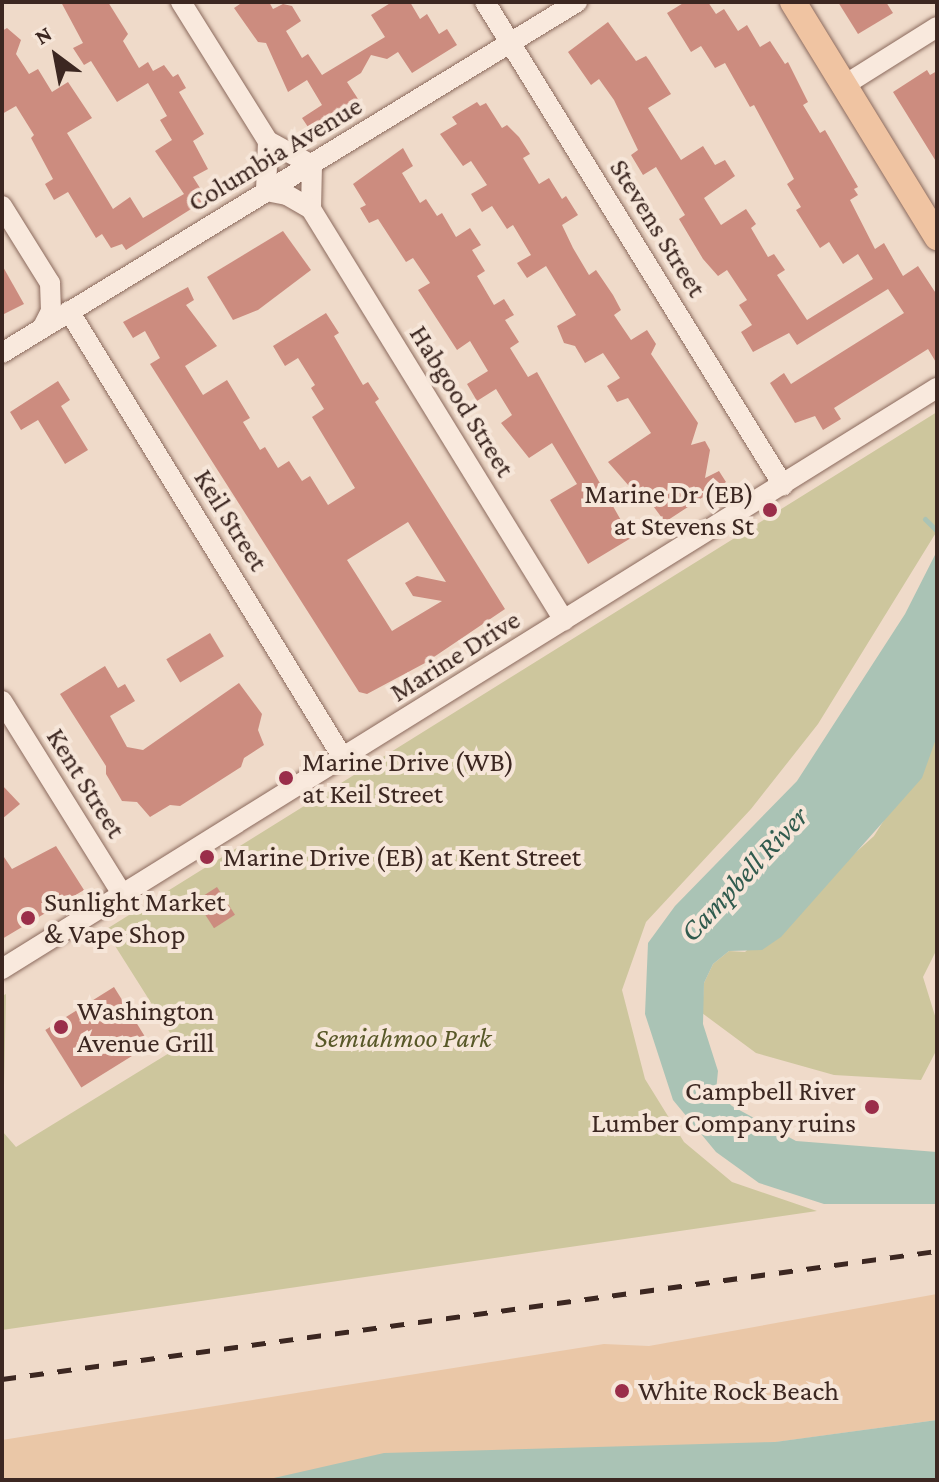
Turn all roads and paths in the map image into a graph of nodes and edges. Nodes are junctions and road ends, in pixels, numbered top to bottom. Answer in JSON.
{"nodes":[{"id":1,"x":181,"y":2,"type":"edge"},
{"id":2,"x":485,"y":2,"type":"edge"},
{"id":3,"x":577,"y":2,"type":"edge"},
{"id":4,"x":793,"y":2,"type":"edge"},
{"id":5,"x":937,"y":27,"type":"edge"},
{"id":6,"x":510,"y":43,"type":"junction"},
{"id":7,"x":843,"y":86,"type":"junction"},
{"id":8,"x":268,"y":141,"type":"junction"},
{"id":9,"x":312,"y":165,"type":"junction"},
{"id":10,"x":266,"y":191,"type":"junction"},
{"id":11,"x":2,"y":206,"type":"edge"},
{"id":12,"x":311,"y":209,"type":"junction"},
{"id":13,"x":937,"y":237,"type":"edge"},
{"id":14,"x":50,"y":283,"type":"junction"},
{"id":15,"x":92,"y":297,"type":"junction"},
{"id":16,"x":69,"y":311,"type":"junction"},
{"id":17,"x":43,"y":327,"type":"junction"},
{"id":18,"x":2,"y":353,"type":"edge"},
{"id":19,"x":937,"y":388,"type":"edge"},
{"id":20,"x":783,"y":485,"type":"junction"},
{"id":21,"x":564,"y":621,"type":"junction"},
{"id":22,"x":2,"y":701,"type":"edge"},
{"id":23,"x":343,"y":758,"type":"junction"},
{"id":24,"x":122,"y":894,"type":"junction"},
{"id":25,"x":2,"y":969,"type":"edge"}],
"edges":[{"from":1,"to":8,"type":"street"},
{"from":2,"to":6,"type":"street","name":"Stevens Street"},
{"from":3,"to":6,"type":"street","name":"Columbia Avenue"},
{"from":4,"to":7,"type":"main road"},
{"from":5,"to":7,"type":"street"},
{"from":6,"to":9,"type":"street","name":"Columbia Avenue"},
{"from":6,"to":20,"type":"street","name":"Stevens Street"},
{"from":7,"to":13,"type":"main road"},
{"from":8,"to":9,"type":"street"},
{"from":8,"to":10,"type":"street"},
{"from":9,"to":10,"type":"street","name":"Columbia Avenue"},
{"from":9,"to":12,"type":"street"},
{"from":10,"to":12,"type":"street"},
{"from":10,"to":15,"type":"street","name":"Columbia Avenue"},
{"from":11,"to":14,"type":"street"},
{"from":12,"to":21,"type":"street","name":"Habgood Street"},
{"from":14,"to":15,"type":"street"},
{"from":14,"to":17,"type":"street"},
{"from":15,"to":16,"type":"street","name":"Columbia Avenue"},
{"from":16,"to":17,"type":"street","name":"Columbia Avenue"},
{"from":16,"to":23,"type":"street","name":"Keil Street"},
{"from":17,"to":18,"type":"street","name":"Columbia Avenue"},
{"from":19,"to":20,"type":"street","name":"Marine Drive"},
{"from":20,"to":21,"type":"street","name":"Marine Drive"},
{"from":21,"to":23,"type":"street","name":"Marine Drive"},
{"from":22,"to":24,"type":"street","name":"Kent Street"},
{"from":23,"to":24,"type":"street","name":"Marine Drive"},
{"from":24,"to":25,"type":"street","name":"Marine Drive"}]}
